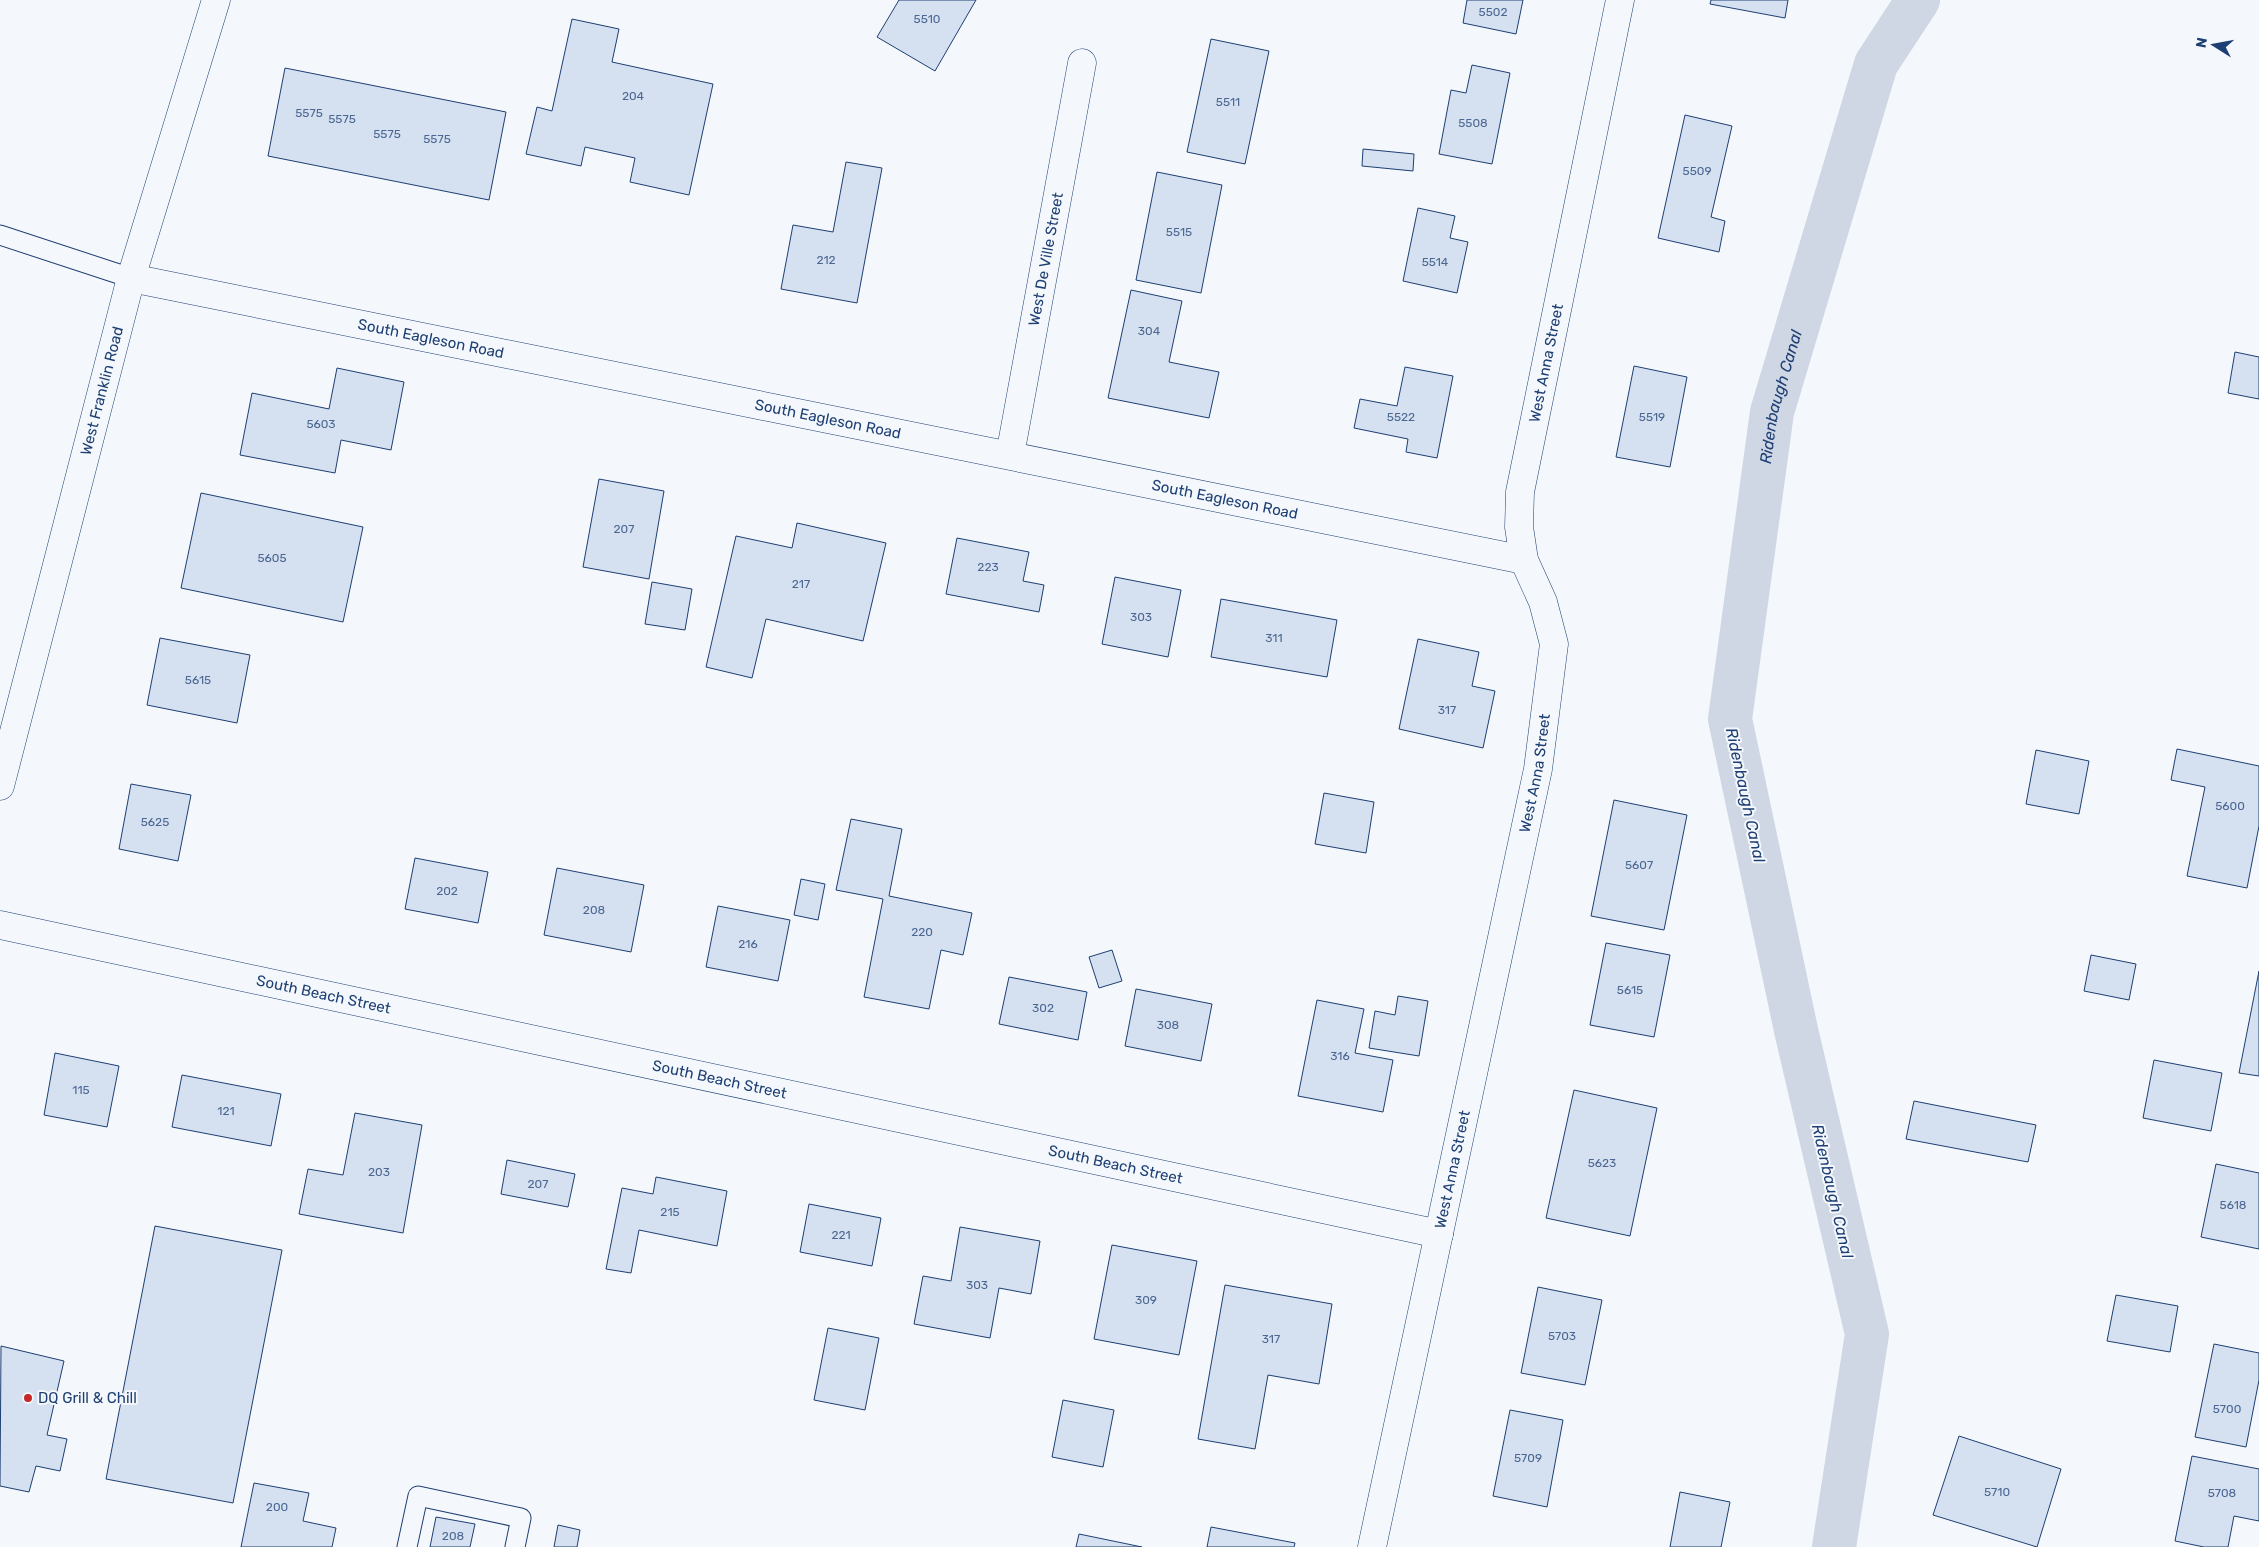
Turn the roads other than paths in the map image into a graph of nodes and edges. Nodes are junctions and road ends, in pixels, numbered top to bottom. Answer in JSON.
{"nodes":[{"id":1,"x":216,"y":0,"type":"edge"},
{"id":2,"x":1620,"y":0,"type":"edge"},
{"id":3,"x":1082,"y":63,"type":"dead end"},
{"id":4,"x":0,"y":235,"type":"edge"},
{"id":5,"x":132,"y":278,"type":"junction"},
{"id":6,"x":1010,"y":455,"type":"junction"},
{"id":7,"x":1524,"y":560,"type":"junction"},
{"id":8,"x":0,"y":786,"type":"edge"},
{"id":9,"x":0,"y":925,"type":"edge"},
{"id":10,"x":1439,"y":1234,"type":"junction"},
{"id":11,"x":407,"y":1547,"type":"edge"},
{"id":12,"x":515,"y":1547,"type":"edge"},
{"id":13,"x":1372,"y":1547,"type":"edge"}],
"edges":[{"from":1,"to":5,"type":"street","name":"West Franklin Road"},
{"from":2,"to":7,"type":"street","name":"West Anna Street"},
{"from":3,"to":6,"type":"street","name":"West De Ville Street"},
{"from":4,"to":5,"type":"lane"},
{"from":5,"to":6,"type":"street","name":"South Eagleson Road"},
{"from":5,"to":8,"type":"street","name":"West Franklin Road"},
{"from":6,"to":7,"type":"street","name":"South Eagleson Road"},
{"from":7,"to":10,"type":"street","name":"West Anna Street"},
{"from":9,"to":10,"type":"street","name":"South Beach Street"},
{"from":10,"to":13,"type":"street","name":"West Anna Street"},
{"from":11,"to":12,"type":"lane"}]}
